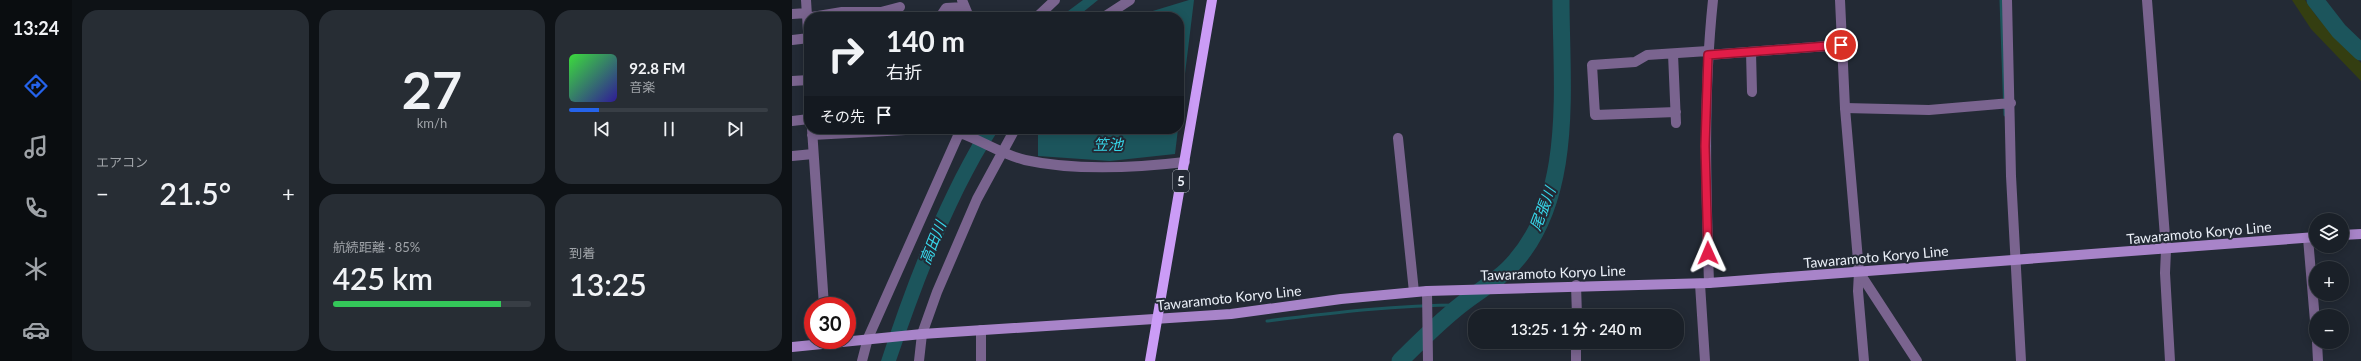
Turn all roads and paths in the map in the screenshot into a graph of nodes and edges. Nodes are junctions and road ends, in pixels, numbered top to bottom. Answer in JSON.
{"nodes":[{"id":1,"x":806,"y":0,"type":"edge"},
{"id":2,"x":1055,"y":0,"type":"edge"},
{"id":3,"x":1130,"y":0,"type":"edge"},
{"id":4,"x":1212,"y":0,"type":"edge"},
{"id":5,"x":1713,"y":0,"type":"edge"},
{"id":6,"x":1840,"y":0,"type":"edge"},
{"id":7,"x":2007,"y":0,"type":"edge"},
{"id":8,"x":2147,"y":0,"type":"edge"},
{"id":9,"x":963,"y":3,"type":"edge"},
{"id":10,"x":900,"y":7,"type":"dead end"},
{"id":11,"x":808,"y":12,"type":"edge"},
{"id":12,"x":842,"y":12,"type":"edge"},
{"id":13,"x":881,"y":12,"type":"edge"},
{"id":14,"x":881,"y":12,"type":"edge"},
{"id":15,"x":943,"y":12,"type":"edge"},
{"id":16,"x":1042,"y":12,"type":"edge"},
{"id":17,"x":1112,"y":12,"type":"edge"},
{"id":18,"x":792,"y":14,"type":"edge"},
{"id":19,"x":804,"y":15,"type":"edge"},
{"id":20,"x":804,"y":39,"type":"edge"},
{"id":21,"x":792,"y":40,"type":"edge"},
{"id":22,"x":1841,"y":45,"type":"junction"},
{"id":23,"x":1751,"y":52,"type":"junction"},
{"id":24,"x":1708,"y":53,"type":"junction"},
{"id":25,"x":1674,"y":54,"type":"junction"},
{"id":26,"x":804,"y":80,"type":"edge"},
{"id":27,"x":792,"y":81,"type":"edge"},
{"id":28,"x":1752,"y":92,"type":"dead end"},
{"id":29,"x":2006,"y":104,"type":"junction"},
{"id":30,"x":1845,"y":108,"type":"junction"},
{"id":31,"x":1676,"y":112,"type":"junction"},
{"id":32,"x":804,"y":120,"type":"edge"},
{"id":33,"x":792,"y":121,"type":"edge"},
{"id":34,"x":1676,"y":123,"type":"dead end"},
{"id":35,"x":812,"y":134,"type":"edge"},
{"id":36,"x":964,"y":134,"type":"edge"},
{"id":37,"x":966,"y":134,"type":"edge"},
{"id":38,"x":1012,"y":134,"type":"edge"},
{"id":39,"x":1398,"y":138,"type":"dead end"},
{"id":40,"x":1001,"y":150,"type":"junction"},
{"id":41,"x":813,"y":154,"type":"junction"},
{"id":42,"x":792,"y":156,"type":"edge"},
{"id":43,"x":1184,"y":162,"type":"junction"},
{"id":44,"x":2361,"y":234,"type":"edge"},
{"id":45,"x":2349,"y":235,"type":"edge"},
{"id":46,"x":2309,"y":238,"type":"edge"},
{"id":47,"x":2166,"y":250,"type":"junction"},
{"id":48,"x":2313,"y":253,"type":"edge"},
{"id":49,"x":2016,"y":260,"type":"junction"},
{"id":50,"x":1859,"y":272,"type":"junction"},
{"id":51,"x":1704,"y":283,"type":"junction"},
{"id":52,"x":1576,"y":285,"type":"junction"},
{"id":53,"x":1427,"y":291,"type":"junction"},
{"id":54,"x":1414,"y":292,"type":"junction"},
{"id":55,"x":823,"y":297,"type":"edge"},
{"id":56,"x":1577,"y":309,"type":"edge"},
{"id":57,"x":2315,"y":309,"type":"edge"},
{"id":58,"x":1158,"y":320,"type":"junction"},
{"id":59,"x":981,"y":330,"type":"junction"},
{"id":60,"x":919,"y":334,"type":"junction"},
{"id":61,"x":871,"y":338,"type":"junction"},
{"id":62,"x":856,"y":339,"type":"edge"},
{"id":63,"x":804,"y":345,"type":"edge"},
{"id":64,"x":792,"y":347,"type":"edge"},
{"id":65,"x":1576,"y":349,"type":"edge"},
{"id":66,"x":2317,"y":349,"type":"edge"},
{"id":67,"x":862,"y":361,"type":"edge"},
{"id":68,"x":919,"y":361,"type":"edge"},
{"id":69,"x":981,"y":361,"type":"edge"},
{"id":70,"x":1150,"y":361,"type":"edge"},
{"id":71,"x":1428,"y":361,"type":"edge"},
{"id":72,"x":1576,"y":361,"type":"edge"},
{"id":73,"x":1705,"y":361,"type":"edge"},
{"id":74,"x":1864,"y":361,"type":"edge"},
{"id":75,"x":1917,"y":361,"type":"edge"},
{"id":76,"x":2022,"y":361,"type":"edge"},
{"id":77,"x":2170,"y":361,"type":"edge"},
{"id":78,"x":2318,"y":361,"type":"edge"}],
"edges":[{"from":1,"to":11,"type":"street"},
{"from":2,"to":16,"type":"street"},
{"from":3,"to":17,"type":"street"},
{"from":4,"to":43,"type":"main road","number":"5"},
{"from":5,"to":24,"type":"street"},
{"from":6,"to":22,"type":"street"},
{"from":7,"to":29,"type":"street"},
{"from":8,"to":47,"type":"street"},
{"from":9,"to":15,"type":"street"},
{"from":10,"to":14,"type":"street"},
{"from":12,"to":13,"type":"street"},
{"from":18,"to":19,"type":"street"},
{"from":20,"to":21,"type":"street"},
{"from":22,"to":23,"type":"street"},
{"from":22,"to":30,"type":"street"},
{"from":23,"to":24,"type":"street"},
{"from":23,"to":28,"type":"street"},
{"from":24,"to":25,"type":"street"},
{"from":24,"to":51,"type":"street"},
{"from":25,"to":31,"type":"street"},
{"from":25,"to":31,"type":"street"},
{"from":26,"to":27,"type":"street"},
{"from":29,"to":30,"type":"street"},
{"from":29,"to":49,"type":"street"},
{"from":30,"to":50,"type":"street"},
{"from":31,"to":34,"type":"street"},
{"from":32,"to":33,"type":"street"},
{"from":35,"to":41,"type":"street"},
{"from":36,"to":61,"type":"street"},
{"from":37,"to":40,"type":"street"},
{"from":38,"to":40,"type":"street"},
{"from":39,"to":54,"type":"street"},
{"from":40,"to":43,"type":"street"},
{"from":40,"to":60,"type":"street"},
{"from":41,"to":42,"type":"street"},
{"from":41,"to":55,"type":"street"},
{"from":43,"to":58,"type":"main road","number":"5"},
{"from":44,"to":45,"type":"main road"},
{"from":46,"to":47,"type":"main road","name":"Tawaramoto Koryo Line"},
{"from":47,"to":49,"type":"main road","name":"Tawaramoto Koryo Line"},
{"from":47,"to":77,"type":"street"},
{"from":48,"to":57,"type":"street"},
{"from":49,"to":50,"type":"main road","name":"Tawaramoto Koryo Line"},
{"from":49,"to":76,"type":"street"},
{"from":50,"to":51,"type":"main road","name":"Tawaramoto Koryo Line"},
{"from":50,"to":74,"type":"street"},
{"from":50,"to":75,"type":"street"},
{"from":51,"to":52,"type":"main road","name":"Tawaramoto Koryo Line"},
{"from":51,"to":73,"type":"street"},
{"from":52,"to":53,"type":"main road","name":"Tawaramoto Koryo Line"},
{"from":52,"to":56,"type":"street"},
{"from":53,"to":54,"type":"main road","name":"Tawaramoto Koryo Line"},
{"from":53,"to":71,"type":"street"},
{"from":54,"to":58,"type":"main road","name":"Tawaramoto Koryo Line"},
{"from":58,"to":59,"type":"main road","name":"Tawaramoto Koryo Line"},
{"from":58,"to":70,"type":"main road","number":"5"},
{"from":59,"to":60,"type":"main road","name":"Tawaramoto Koryo Line"},
{"from":59,"to":69,"type":"street"},
{"from":60,"to":61,"type":"main road","name":"Tawaramoto Koryo Line"},
{"from":60,"to":68,"type":"street"},
{"from":61,"to":62,"type":"main road","name":"Tawaramoto Koryo Line"},
{"from":61,"to":67,"type":"street"},
{"from":63,"to":64,"type":"main road","name":"Tawaramoto Koryo Line"},
{"from":65,"to":72,"type":"street"},
{"from":66,"to":78,"type":"street"}]}
